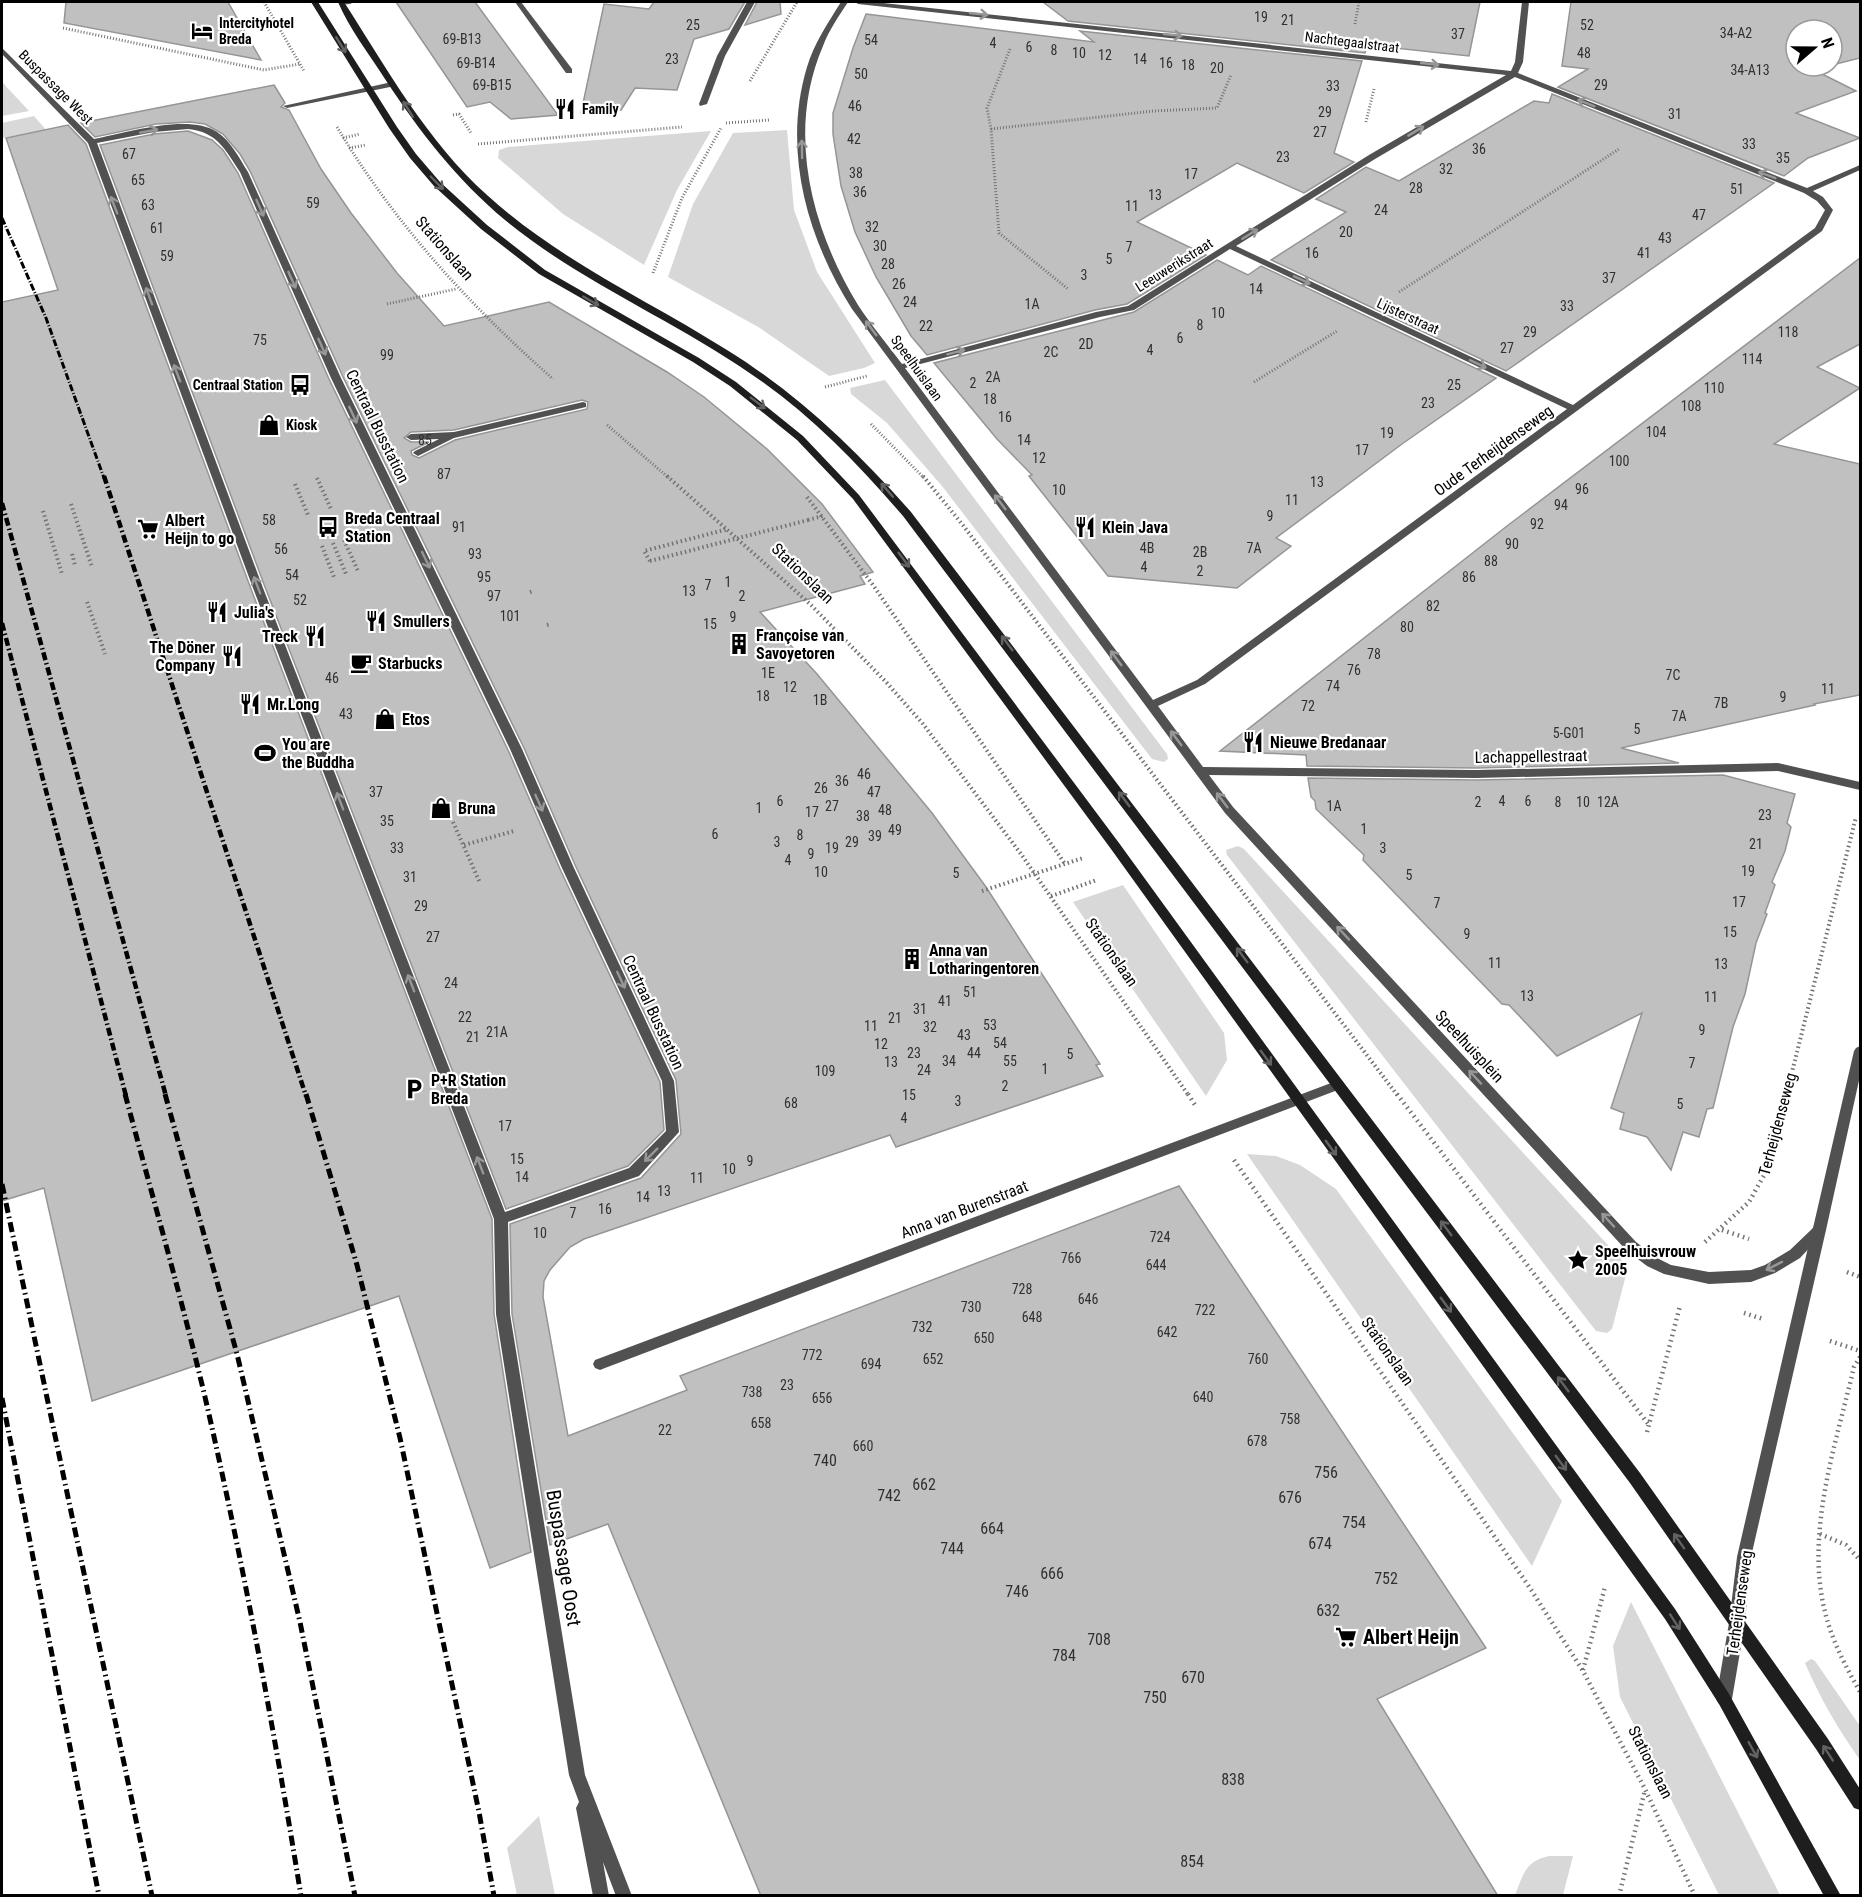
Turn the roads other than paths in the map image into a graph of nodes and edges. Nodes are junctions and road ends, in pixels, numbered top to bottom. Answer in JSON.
{"nodes":[{"id":1,"x":314,"y":2,"type":"edge"},
{"id":2,"x":344,"y":2,"type":"edge"},
{"id":3,"x":518,"y":2,"type":"edge"},
{"id":4,"x":750,"y":2,"type":"edge"},
{"id":5,"x":844,"y":2,"type":"edge"},
{"id":6,"x":858,"y":2,"type":"edge"},
{"id":7,"x":1526,"y":2,"type":"edge"},
{"id":8,"x":2,"y":50,"type":"edge"},
{"id":9,"x":569,"y":71,"type":"dead end"},
{"id":10,"x":1514,"y":74,"type":"junction"},
{"id":11,"x":392,"y":84,"type":"junction"},
{"id":12,"x":369,"y":89,"type":"junction"},
{"id":13,"x":703,"y":104,"type":"dead end"},
{"id":14,"x":287,"y":106,"type":"dead end"},
{"id":15,"x":92,"y":142,"type":"junction"},
{"id":16,"x":1860,"y":167,"type":"edge"},
{"id":17,"x":1807,"y":190,"type":"junction"},
{"id":18,"x":1820,"y":199,"type":"joint"},
{"id":19,"x":1230,"y":246,"type":"junction"},
{"id":20,"x":900,"y":367,"type":"junction"},
{"id":21,"x":583,"y":405,"type":"road end"},
{"id":22,"x":1575,"y":409,"type":"junction"},
{"id":23,"x":454,"y":435,"type":"junction"},
{"id":24,"x":411,"y":437,"type":"dead end"},
{"id":25,"x":418,"y":453,"type":"dead end"},
{"id":26,"x":1151,"y":705,"type":"junction"},
{"id":27,"x":1201,"y":771,"type":"junction"},
{"id":28,"x":1860,"y":786,"type":"edge"},
{"id":29,"x":1860,"y":1051,"type":"edge"},
{"id":30,"x":1339,"y":1085,"type":"junction"},
{"id":31,"x":1297,"y":1101,"type":"junction"},
{"id":32,"x":501,"y":1219,"type":"junction"},
{"id":33,"x":1819,"y":1230,"type":"junction"},
{"id":34,"x":600,"y":1364,"type":"dead end"},
{"id":35,"x":1737,"y":1623,"type":"junction"},
{"id":36,"x":1724,"y":1699,"type":"junction"},
{"id":37,"x":577,"y":1775,"type":"junction"},
{"id":38,"x":1860,"y":1802,"type":"edge"},
{"id":39,"x":602,"y":1896,"type":"edge"},
{"id":40,"x":624,"y":1896,"type":"edge"},
{"id":41,"x":1833,"y":1896,"type":"edge"}],
"edges":[{"from":1,"to":12,"type":"main road","one_way":true},
{"from":2,"to":11,"type":"main road"},
{"from":3,"to":9,"type":"street"},
{"from":4,"to":13,"type":"street"},
{"from":20,"to":5,"type":"street","name":"Speelhuislaan","one_way":true},
{"from":6,"to":10,"type":"street","name":"Nachtegaalstraat","one_way":true},
{"from":7,"to":10,"type":"street"},
{"from":8,"to":15,"type":"street","name":"Buspassage West"},
{"from":17,"to":10,"type":"street","name":"Nachtegaalstraat","one_way":true},
{"from":19,"to":10,"type":"street","name":"Leeuwerikstraat","one_way":true},
{"from":11,"to":12,"type":"street"},
{"from":30,"to":11,"type":"main road","one_way":true},
{"from":12,"to":14,"type":"street"},
{"from":12,"to":31,"type":"main road","one_way":true},
{"from":32,"to":15,"type":"street","one_way":true},
{"from":15,"to":32,"type":"street","name":"Centraal Busstation","one_way":true},
{"from":16,"to":17,"type":"street"},
{"from":17,"to":18,"type":"street","name":"Nachtegaalstraat"},
{"from":18,"to":22,"type":"street","name":"Oude Terheijdenseweg"},
{"from":20,"to":19,"type":"street","name":"Leeuwerikstraat","one_way":true},
{"from":19,"to":22,"type":"street","name":"Lijsterstraat","one_way":true},
{"from":26,"to":20,"type":"street","name":"Speelhuislaan","one_way":true},
{"from":21,"to":23,"type":"street"},
{"from":22,"to":26,"type":"street","name":"Oude Terheijdenseweg"},
{"from":23,"to":24,"type":"street"},
{"from":23,"to":25,"type":"street"},
{"from":27,"to":26,"type":"street","name":"Speelhuisplein","one_way":true},
{"from":27,"to":28,"type":"street","name":"Lachappellestraat"},
{"from":33,"to":27,"type":"street","name":"Speelhuisplein","one_way":true},
{"from":29,"to":33,"type":"street","name":"Terheijdenseweg"},
{"from":30,"to":31,"type":"street","name":"Anna van Burenstraat"},
{"from":35,"to":30,"type":"main road","one_way":true},
{"from":31,"to":34,"type":"street","name":"Anna van Burenstraat"},
{"from":31,"to":36,"type":"main road","one_way":true},
{"from":32,"to":37,"type":"street","name":"Buspassage Oost"},
{"from":33,"to":35,"type":"street","name":"Terheijdenseweg"},
{"from":35,"to":36,"type":"street","name":"Terheijdenseweg"},
{"from":38,"to":35,"type":"main road","one_way":true},
{"from":36,"to":41,"type":"main road","one_way":true},
{"from":37,"to":39,"type":"street"},
{"from":37,"to":40,"type":"street","name":"Buspassage Oost"}]}
